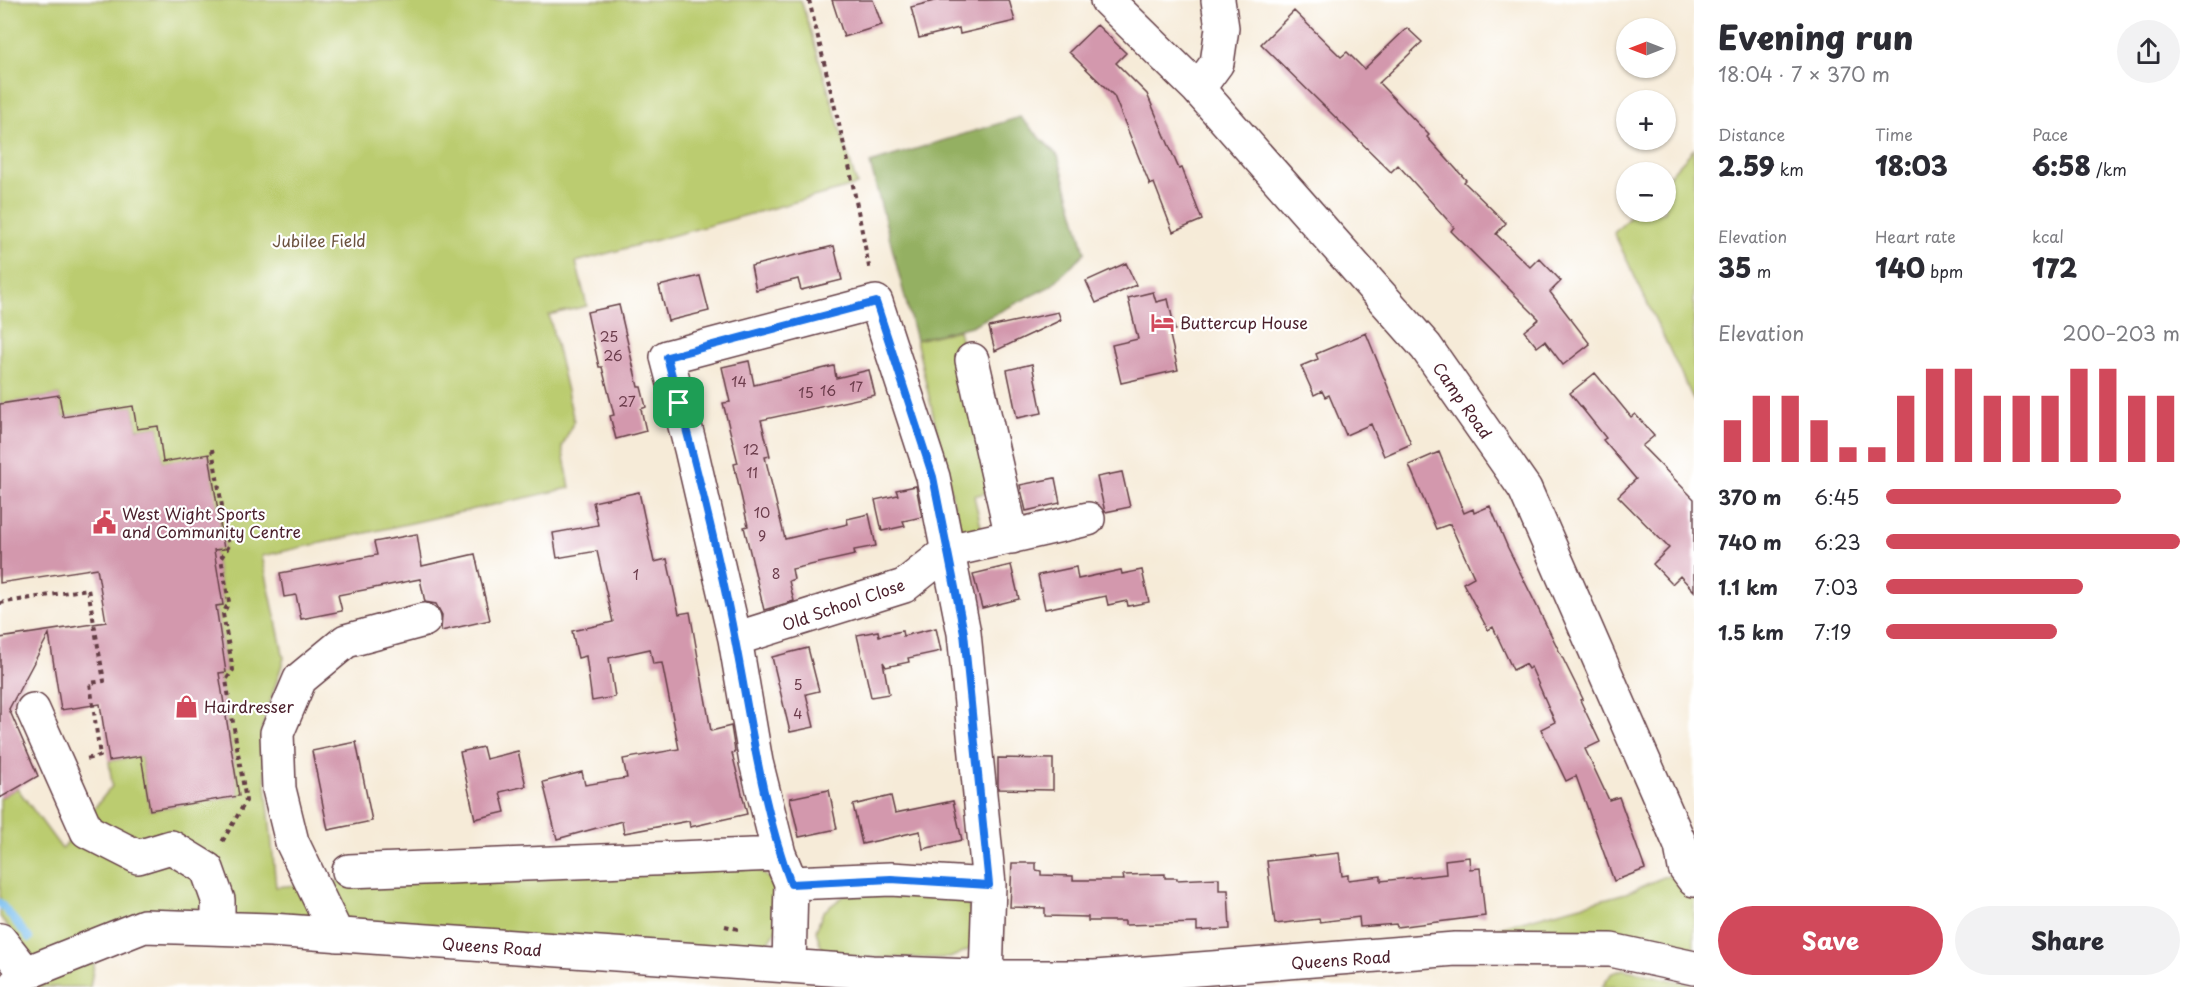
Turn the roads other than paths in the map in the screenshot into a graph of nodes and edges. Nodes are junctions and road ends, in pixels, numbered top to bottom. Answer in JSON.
{"nodes":[{"id":1,"x":1107,"y":0,"type":"edge"},
{"id":2,"x":1218,"y":0,"type":"edge"},
{"id":3,"x":1198,"y":89,"type":"junction"},
{"id":4,"x":972,"y":360,"type":"dead end"},
{"id":5,"x":1088,"y":519,"type":"dead end"},
{"id":6,"x":1012,"y":537,"type":"junction"},
{"id":7,"x":948,"y":551,"type":"junction"},
{"id":8,"x":424,"y":621,"type":"dead end"},
{"id":9,"x":735,"y":639,"type":"junction"},
{"id":10,"x":33,"y":710,"type":"dead end"},
{"id":11,"x":785,"y":869,"type":"junction"},
{"id":12,"x":349,"y":871,"type":"dead end"},
{"id":13,"x":1694,"y":880,"type":"edge"},
{"id":14,"x":989,"y":885,"type":"junction"},
{"id":15,"x":218,"y":927,"type":"junction"},
{"id":16,"x":337,"y":935,"type":"junction"},
{"id":17,"x":0,"y":940,"type":"edge"},
{"id":18,"x":789,"y":965,"type":"junction"},
{"id":19,"x":1694,"y":968,"type":"edge"},
{"id":20,"x":986,"y":976,"type":"junction"},
{"id":21,"x":20,"y":980,"type":"edge"},
{"id":22,"x":871,"y":980,"type":"edge"}],
"edges":[{"from":1,"to":3,"type":"street","name":"Camp Road"},
{"from":2,"to":3,"type":"street"},
{"from":3,"to":13,"type":"street","name":"Camp Road"},
{"from":4,"to":6,"type":"street"},
{"from":5,"to":6,"type":"street","name":"Old School Close"},
{"from":6,"to":7,"type":"street","name":"Old School Close"},
{"from":7,"to":9,"type":"street","name":"Old School Close"},
{"from":7,"to":9,"type":"street"},
{"from":7,"to":14,"type":"street"},
{"from":8,"to":16,"type":"street"},
{"from":9,"to":11,"type":"street"},
{"from":10,"to":15,"type":"street"},
{"from":11,"to":12,"type":"street"},
{"from":11,"to":14,"type":"street"},
{"from":11,"to":18,"type":"street"},
{"from":14,"to":20,"type":"street"},
{"from":15,"to":16,"type":"street","name":"Queens Road"},
{"from":15,"to":21,"type":"street","name":"Queens Road"},
{"from":16,"to":18,"type":"street","name":"Queens Road"},
{"from":17,"to":21,"type":"street"},
{"from":18,"to":22,"type":"street","name":"Queens Road"},
{"from":19,"to":20,"type":"street","name":"Queens Road"},
{"from":20,"to":22,"type":"street","name":"Queens Road"}]}
